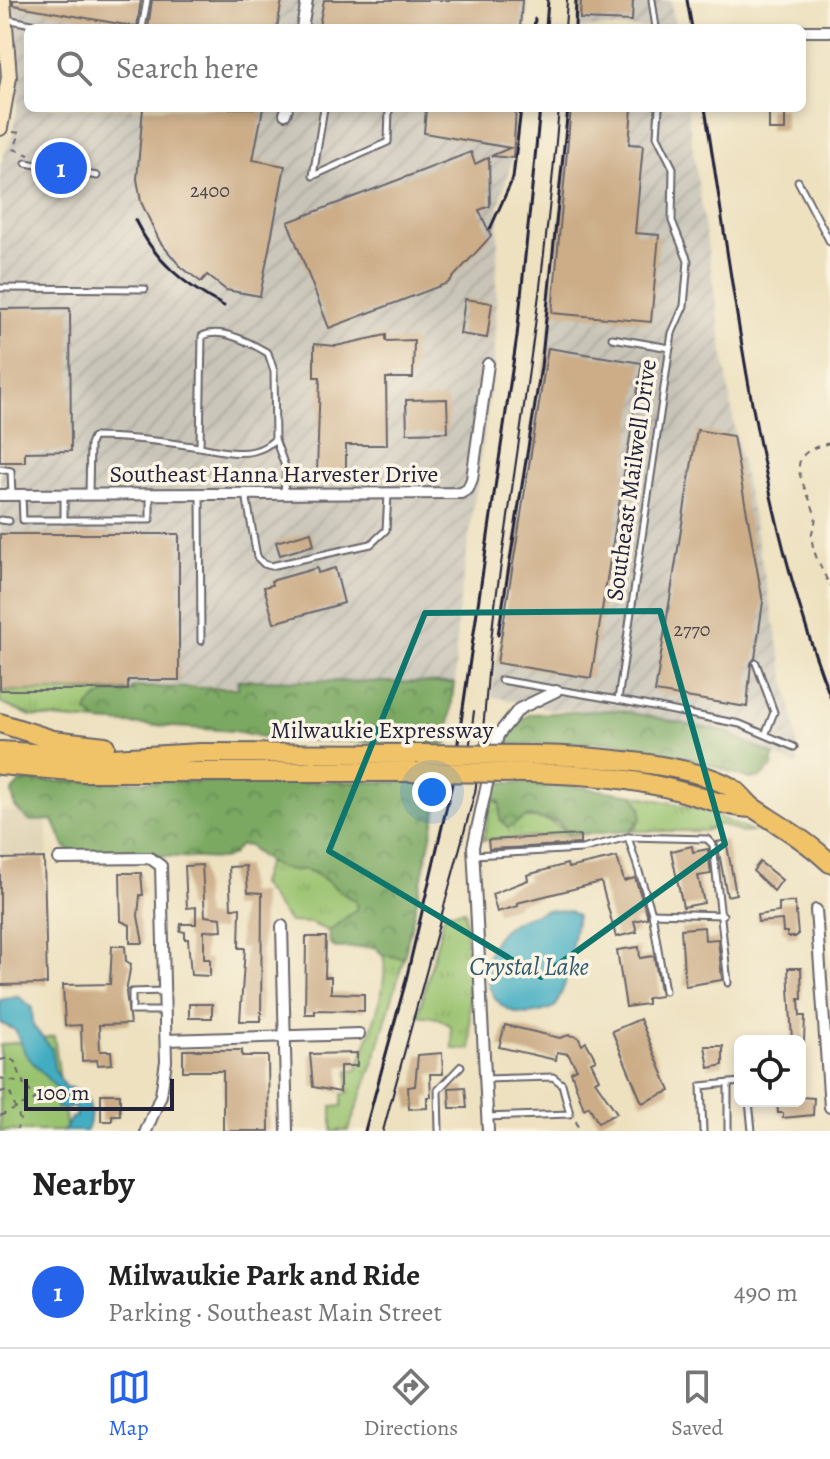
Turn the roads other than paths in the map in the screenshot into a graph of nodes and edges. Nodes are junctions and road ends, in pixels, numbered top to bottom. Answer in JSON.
{"nodes":[{"id":1,"x":3,"y":0,"type":"edge"},
{"id":2,"x":147,"y":0,"type":"edge"},
{"id":3,"x":307,"y":0,"type":"edge"},
{"id":4,"x":652,"y":0,"type":"edge"},
{"id":5,"x":5,"y":19,"type":"junction"},
{"id":6,"x":31,"y":24,"type":"edge"},
{"id":7,"x":143,"y":24,"type":"edge"},
{"id":8,"x":303,"y":24,"type":"edge"},
{"id":9,"x":655,"y":24,"type":"edge"},
{"id":10,"x":806,"y":31,"type":"edge"},
{"id":11,"x":830,"y":31,"type":"edge"},
{"id":12,"x":3,"y":100,"type":"edge"},
{"id":13,"x":323,"y":112,"type":"edge"},
{"id":14,"x":389,"y":112,"type":"edge"},
{"id":15,"x":659,"y":112,"type":"edge"},
{"id":16,"x":5,"y":129,"type":"edge"},
{"id":17,"x":26,"y":163,"type":"dead end"},
{"id":18,"x":97,"y":176,"type":"dead end"},
{"id":19,"x":798,"y":181,"type":"dead end"},
{"id":20,"x":830,"y":242,"type":"edge"},
{"id":21,"x":0,"y":288,"type":"edge"},
{"id":22,"x":145,"y":289,"type":"dead end"},
{"id":23,"x":612,"y":338,"type":"dead end"},
{"id":24,"x":670,"y":348,"type":"junction"},
{"id":25,"x":488,"y":364,"type":"dead end"},
{"id":26,"x":275,"y":439,"type":"junction"},
{"id":27,"x":200,"y":447,"type":"junction"},
{"id":28,"x":0,"y":469,"type":"edge"},
{"id":29,"x":150,"y":494,"type":"junction"},
{"id":30,"x":200,"y":494,"type":"junction"},
{"id":31,"x":246,"y":494,"type":"junction"},
{"id":32,"x":284,"y":494,"type":"junction"},
{"id":33,"x":387,"y":494,"type":"junction"},
{"id":34,"x":0,"y":495,"type":"edge"},
{"id":35,"x":17,"y":495,"type":"junction"},
{"id":36,"x":64,"y":495,"type":"junction"},
{"id":37,"x":89,"y":495,"type":"junction"},
{"id":38,"x":0,"y":520,"type":"edge"},
{"id":39,"x":64,"y":520,"type":"junction"},
{"id":40,"x":9,"y":521,"type":"dead end"},
{"id":41,"x":201,"y":641,"type":"dead end"},
{"id":42,"x":756,"y":663,"type":"dead end"},
{"id":43,"x":501,"y":680,"type":"dead end"},
{"id":44,"x":556,"y":691,"type":"junction"},
{"id":45,"x":618,"y":700,"type":"junction"},
{"id":46,"x":0,"y":723,"type":"edge"},
{"id":47,"x":766,"y":733,"type":"junction"},
{"id":48,"x":794,"y":747,"type":"dead end"},
{"id":49,"x":0,"y":751,"type":"edge"},
{"id":50,"x":200,"y":753,"type":"junction"},
{"id":51,"x":531,"y":764,"type":"junction"},
{"id":52,"x":0,"y":765,"type":"edge"},
{"id":53,"x":628,"y":837,"type":"junction"},
{"id":54,"x":59,"y":859,"type":"dead end"},
{"id":55,"x":471,"y":859,"type":"junction"},
{"id":56,"x":830,"y":863,"type":"edge"},
{"id":57,"x":816,"y":910,"type":"dead end"},
{"id":58,"x":652,"y":913,"type":"junction"},
{"id":59,"x":723,"y":915,"type":"junction"},
{"id":60,"x":282,"y":926,"type":"dead end"},
{"id":61,"x":728,"y":983,"type":"dead end"},
{"id":62,"x":165,"y":991,"type":"junction"},
{"id":63,"x":665,"y":991,"type":"dead end"},
{"id":64,"x":165,"y":1011,"type":"junction"},
{"id":65,"x":359,"y":1034,"type":"dead end"},
{"id":66,"x":285,"y":1036,"type":"junction"},
{"id":67,"x":166,"y":1040,"type":"junction"},
{"id":68,"x":461,"y":1066,"type":"dead end"},
{"id":69,"x":485,"y":1079,"type":"junction"},
{"id":70,"x":734,"y":1082,"type":"edge"},
{"id":71,"x":728,"y":1083,"type":"junction"},
{"id":72,"x":750,"y":1107,"type":"edge"},
{"id":73,"x":830,"y":1107,"type":"edge"},
{"id":74,"x":487,"y":1117,"type":"junction"},
{"id":75,"x":146,"y":1131,"type":"edge"},
{"id":76,"x":287,"y":1131,"type":"edge"},
{"id":77,"x":439,"y":1131,"type":"edge"},
{"id":78,"x":488,"y":1131,"type":"edge"},
{"id":79,"x":703,"y":1131,"type":"edge"},
{"id":80,"x":728,"y":1131,"type":"edge"},
{"id":81,"x":752,"y":1131,"type":"edge"}],
"edges":[{"from":1,"to":5,"type":"street"},
{"from":2,"to":7,"type":"lane"},
{"from":3,"to":8,"type":"street"},
{"from":4,"to":9,"type":"lane"},
{"from":5,"to":6,"type":"lane"},
{"from":5,"to":12,"type":"street"},
{"from":10,"to":11,"type":"street"},
{"from":12,"to":16,"type":"street"},
{"from":13,"to":14,"type":"lane"},
{"from":15,"to":24,"type":"lane","name":"Southeast Mailwell Drive"},
{"from":17,"to":18,"type":"lane"},
{"from":19,"to":20,"type":"lane"},
{"from":21,"to":22,"type":"lane"},
{"from":23,"to":24,"type":"lane"},
{"from":24,"to":45,"type":"lane","name":"Southeast Mailwell Drive"},
{"from":25,"to":33,"type":"street","name":"Southeast Hanna Harvester Drive"},
{"from":26,"to":27,"type":"lane"},
{"from":26,"to":27,"type":"lane"},
{"from":26,"to":32,"type":"lane"},
{"from":27,"to":37,"type":"lane"},
{"from":28,"to":35,"type":"lane"},
{"from":29,"to":30,"type":"street","name":"Southeast Hanna Harvester Drive"},
{"from":29,"to":37,"type":"street","name":"Southeast Hanna Harvester Drive"},
{"from":29,"to":39,"type":"lane"},
{"from":30,"to":31,"type":"street","name":"Southeast Hanna Harvester Drive"},
{"from":30,"to":41,"type":"lane"},
{"from":31,"to":32,"type":"street","name":"Southeast Hanna Harvester Drive"},
{"from":31,"to":33,"type":"lane"},
{"from":32,"to":33,"type":"street","name":"Southeast Hanna Harvester Drive"},
{"from":34,"to":35,"type":"street","name":"Southeast Hanna Harvester Drive"},
{"from":35,"to":36,"type":"street","name":"Southeast Hanna Harvester Drive"},
{"from":35,"to":39,"type":"lane"},
{"from":36,"to":37,"type":"street","name":"Southeast Hanna Harvester Drive"},
{"from":36,"to":39,"type":"lane"},
{"from":38,"to":40,"type":"lane"},
{"from":42,"to":47,"type":"lane"},
{"from":43,"to":44,"type":"lane"},
{"from":44,"to":45,"type":"lane"},
{"from":44,"to":55,"type":"street"},
{"from":45,"to":47,"type":"lane"},
{"from":46,"to":50,"type":"highway"},
{"from":47,"to":48,"type":"lane"},
{"from":49,"to":50,"type":"highway","name":"Milwaukie Expressway"},
{"from":50,"to":51,"type":"highway","name":"Milwaukie Expressway","bridge":true},
{"from":51,"to":52,"type":"highway","name":"Milwaukie Expressway","bridge":true},
{"from":51,"to":56,"type":"highway","name":"Milwaukie Expressway"},
{"from":53,"to":55,"type":"lane"},
{"from":53,"to":58,"type":"lane"},
{"from":53,"to":59,"type":"lane"},
{"from":54,"to":62,"type":"street"},
{"from":55,"to":69,"type":"street"},
{"from":57,"to":73,"type":"street"},
{"from":58,"to":59,"type":"lane"},
{"from":58,"to":63,"type":"lane"},
{"from":59,"to":61,"type":"lane"},
{"from":60,"to":66,"type":"street"},
{"from":62,"to":64,"type":"street"},
{"from":62,"to":64,"type":"lane"},
{"from":64,"to":67,"type":"street"},
{"from":65,"to":66,"type":"street"},
{"from":66,"to":67,"type":"street"},
{"from":66,"to":76,"type":"street"},
{"from":67,"to":75,"type":"street"},
{"from":68,"to":77,"type":"lane"},
{"from":69,"to":74,"type":"street"},
{"from":69,"to":74,"type":"lane"},
{"from":70,"to":71,"type":"lane"},
{"from":71,"to":79,"type":"lane"},
{"from":71,"to":80,"type":"lane"},
{"from":72,"to":81,"type":"lane"},
{"from":74,"to":78,"type":"street"}]}
